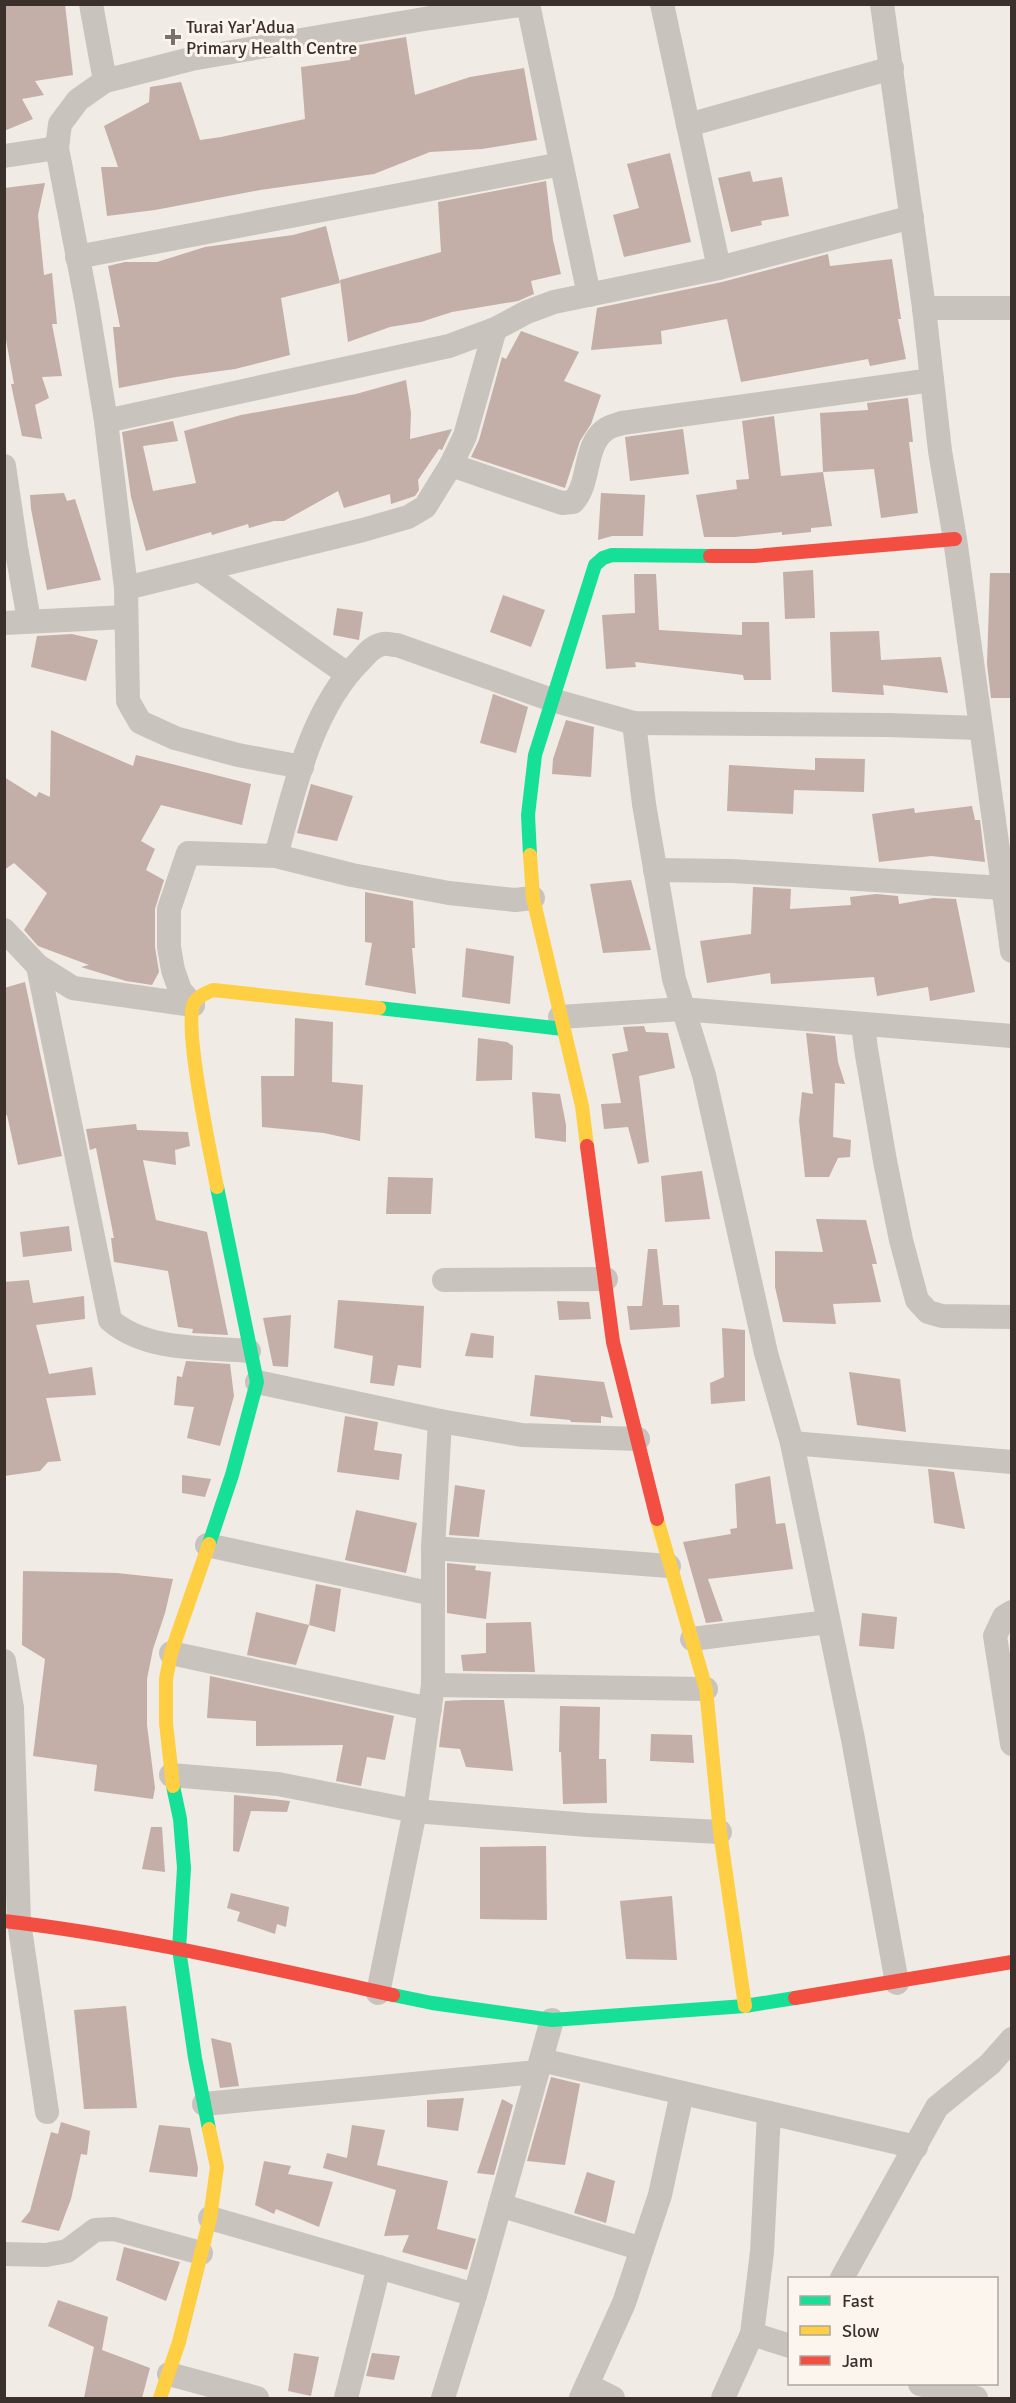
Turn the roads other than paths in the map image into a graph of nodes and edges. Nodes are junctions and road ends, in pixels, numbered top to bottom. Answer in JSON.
{"nodes":[{"id":1,"x":91,"y":4,"type":"edge"},
{"id":2,"x":527,"y":4,"type":"edge"},
{"id":3,"x":662,"y":4,"type":"edge"},
{"id":4,"x":882,"y":4,"type":"edge"},
{"id":5,"x":892,"y":68,"type":"junction"},
{"id":6,"x":105,"y":81,"type":"junction"},
{"id":7,"x":688,"y":125,"type":"junction"},
{"id":8,"x":57,"y":148,"type":"junction"},
{"id":9,"x":4,"y":156,"type":"edge"},
{"id":10,"x":561,"y":164,"type":"junction"},
{"id":11,"x":912,"y":218,"type":"junction"},
{"id":12,"x":77,"y":257,"type":"junction"},
{"id":13,"x":719,"y":268,"type":"junction"},
{"id":14,"x":589,"y":295,"type":"junction"},
{"id":15,"x":924,"y":308,"type":"junction"},
{"id":16,"x":1011,"y":308,"type":"edge"},
{"id":17,"x":495,"y":329,"type":"junction"},
{"id":18,"x":932,"y":380,"type":"junction"},
{"id":19,"x":106,"y":421,"type":"junction"},
{"id":20,"x":4,"y":465,"type":"edge"},
{"id":21,"x":451,"y":465,"type":"junction"},
{"id":22,"x":955,"y":539,"type":"junction"},
{"id":23,"x":200,"y":570,"type":"junction"},
{"id":24,"x":126,"y":588,"type":"junction"},
{"id":25,"x":126,"y":617,"type":"junction"},
{"id":26,"x":29,"y":620,"type":"junction"},
{"id":27,"x":4,"y":623,"type":"edge"},
{"id":28,"x":347,"y":674,"type":"junction"},
{"id":29,"x":552,"y":700,"type":"junction"},
{"id":30,"x":634,"y":723,"type":"junction"},
{"id":31,"x":980,"y":728,"type":"junction"},
{"id":32,"x":302,"y":767,"type":"junction"},
{"id":33,"x":1002,"y":810,"type":"edge"},
{"id":34,"x":276,"y":856,"type":"junction"},
{"id":35,"x":655,"y":870,"type":"junction"},
{"id":36,"x":1004,"y":888,"type":"junction"},
{"id":37,"x":533,"y":898,"type":"junction"},
{"id":38,"x":4,"y":930,"type":"edge"},
{"id":39,"x":1011,"y":938,"type":"edge"},
{"id":40,"x":38,"y":966,"type":"junction"},
{"id":41,"x":193,"y":1005,"type":"junction"},
{"id":42,"x":682,"y":1009,"type":"junction"},
{"id":43,"x":561,"y":1023,"type":"junction"},
{"id":44,"x":863,"y":1024,"type":"junction"},
{"id":45,"x":1011,"y":1036,"type":"edge"},
{"id":46,"x":606,"y":1279,"type":"junction"},
{"id":47,"x":444,"y":1280,"type":"dead end"},
{"id":48,"x":1011,"y":1317,"type":"edge"},
{"id":49,"x":249,"y":1351,"type":"junction"},
{"id":50,"x":256,"y":1382,"type":"junction"},
{"id":51,"x":440,"y":1421,"type":"junction"},
{"id":52,"x":638,"y":1439,"type":"junction"},
{"id":53,"x":792,"y":1443,"type":"junction"},
{"id":54,"x":1011,"y":1462,"type":"edge"},
{"id":55,"x":207,"y":1545,"type":"junction"},
{"id":56,"x":433,"y":1548,"type":"junction"},
{"id":57,"x":669,"y":1566,"type":"junction"},
{"id":58,"x":433,"y":1594,"type":"junction"},
{"id":59,"x":1011,"y":1612,"type":"edge"},
{"id":60,"x":828,"y":1622,"type":"junction"},
{"id":61,"x":692,"y":1639,"type":"junction"},
{"id":62,"x":171,"y":1653,"type":"junction"},
{"id":63,"x":4,"y":1660,"type":"edge"},
{"id":64,"x":433,"y":1685,"type":"junction"},
{"id":65,"x":706,"y":1689,"type":"junction"},
{"id":66,"x":430,"y":1709,"type":"junction"},
{"id":67,"x":1011,"y":1744,"type":"edge"},
{"id":68,"x":171,"y":1775,"type":"junction"},
{"id":69,"x":415,"y":1811,"type":"junction"},
{"id":70,"x":720,"y":1832,"type":"junction"},
{"id":71,"x":12,"y":1921,"type":"edge"},
{"id":72,"x":179,"y":1949,"type":"junction"},
{"id":73,"x":1011,"y":1962,"type":"edge"},
{"id":74,"x":897,"y":1983,"type":"junction"},
{"id":75,"x":378,"y":1993,"type":"junction"},
{"id":76,"x":745,"y":2006,"type":"junction"},
{"id":77,"x":552,"y":2020,"type":"junction"},
{"id":78,"x":1011,"y":2038,"type":"edge"},
{"id":79,"x":539,"y":2066,"type":"junction"},
{"id":80,"x":682,"y":2092,"type":"junction"},
{"id":81,"x":204,"y":2104,"type":"junction"},
{"id":82,"x":47,"y":2112,"type":"dead end"},
{"id":83,"x":769,"y":2113,"type":"junction"},
{"id":84,"x":915,"y":2147,"type":"junction"},
{"id":85,"x":500,"y":2205,"type":"junction"},
{"id":86,"x":210,"y":2218,"type":"junction"},
{"id":87,"x":642,"y":2250,"type":"junction"},
{"id":88,"x":201,"y":2253,"type":"junction"},
{"id":89,"x":4,"y":2254,"type":"edge"},
{"id":90,"x":379,"y":2267,"type":"junction"},
{"id":91,"x":843,"y":2277,"type":"edge"},
{"id":92,"x":475,"y":2295,"type":"junction"},
{"id":93,"x":752,"y":2334,"type":"junction"},
{"id":94,"x":788,"y":2346,"type":"edge"},
{"id":95,"x":169,"y":2374,"type":"junction"},
{"id":96,"x":924,"y":2385,"type":"edge"},
{"id":97,"x":584,"y":2392,"type":"edge"},
{"id":98,"x":966,"y":2397,"type":"edge"},
{"id":99,"x":160,"y":2398,"type":"edge"},
{"id":100,"x":257,"y":2398,"type":"edge"},
{"id":101,"x":346,"y":2398,"type":"edge"},
{"id":102,"x":443,"y":2398,"type":"edge"},
{"id":103,"x":614,"y":2398,"type":"edge"},
{"id":104,"x":723,"y":2398,"type":"edge"}],
"edges":[{"from":1,"to":6,"type":"street"},
{"from":2,"to":6,"type":"street"},
{"from":2,"to":10,"type":"street"},
{"from":3,"to":7,"type":"street"},
{"from":4,"to":5,"type":"street"},
{"from":5,"to":7,"type":"street"},
{"from":5,"to":11,"type":"street"},
{"from":6,"to":8,"type":"street"},
{"from":7,"to":13,"type":"street"},
{"from":8,"to":9,"type":"street"},
{"from":8,"to":12,"type":"street"},
{"from":10,"to":12,"type":"street"},
{"from":10,"to":14,"type":"street"},
{"from":11,"to":13,"type":"street"},
{"from":11,"to":15,"type":"street"},
{"from":12,"to":19,"type":"street"},
{"from":13,"to":14,"type":"street"},
{"from":14,"to":17,"type":"street"},
{"from":15,"to":16,"type":"street"},
{"from":15,"to":18,"type":"street"},
{"from":17,"to":19,"type":"street"},
{"from":17,"to":21,"type":"street"},
{"from":18,"to":21,"type":"street"},
{"from":18,"to":22,"type":"street"},
{"from":19,"to":24,"type":"street"},
{"from":20,"to":26,"type":"street"},
{"from":21,"to":23,"type":"street"},
{"from":22,"to":29,"type":"street"},
{"from":22,"to":31,"type":"street"},
{"from":23,"to":24,"type":"street"},
{"from":23,"to":28,"type":"street"},
{"from":24,"to":25,"type":"street"},
{"from":25,"to":26,"type":"street"},
{"from":25,"to":32,"type":"street"},
{"from":26,"to":27,"type":"street"},
{"from":28,"to":29,"type":"street"},
{"from":28,"to":32,"type":"street"},
{"from":29,"to":30,"type":"street"},
{"from":29,"to":37,"type":"street"},
{"from":30,"to":31,"type":"street"},
{"from":30,"to":35,"type":"street"},
{"from":31,"to":33,"type":"street"},
{"from":32,"to":34,"type":"street"},
{"from":33,"to":36,"type":"street"},
{"from":34,"to":37,"type":"street"},
{"from":34,"to":41,"type":"street"},
{"from":35,"to":36,"type":"street"},
{"from":35,"to":42,"type":"street"},
{"from":36,"to":39,"type":"street"},
{"from":37,"to":43,"type":"street"},
{"from":38,"to":40,"type":"street"},
{"from":40,"to":41,"type":"street"},
{"from":40,"to":49,"type":"street"},
{"from":41,"to":43,"type":"street"},
{"from":41,"to":49,"type":"street"},
{"from":42,"to":43,"type":"street"},
{"from":42,"to":44,"type":"street"},
{"from":42,"to":53,"type":"street"},
{"from":43,"to":46,"type":"street"},
{"from":44,"to":45,"type":"street"},
{"from":44,"to":48,"type":"street"},
{"from":46,"to":47,"type":"street"},
{"from":46,"to":52,"type":"street"},
{"from":49,"to":50,"type":"street"},
{"from":50,"to":51,"type":"street"},
{"from":50,"to":55,"type":"street"},
{"from":51,"to":52,"type":"street"},
{"from":51,"to":56,"type":"street"},
{"from":52,"to":57,"type":"street"},
{"from":53,"to":54,"type":"street"},
{"from":53,"to":60,"type":"street"},
{"from":55,"to":58,"type":"street"},
{"from":55,"to":62,"type":"street"},
{"from":56,"to":57,"type":"street"},
{"from":56,"to":58,"type":"street"},
{"from":57,"to":61,"type":"street"},
{"from":58,"to":64,"type":"street"},
{"from":59,"to":67,"type":"street"},
{"from":60,"to":61,"type":"street"},
{"from":60,"to":74,"type":"street"},
{"from":61,"to":65,"type":"street"},
{"from":62,"to":66,"type":"street"},
{"from":62,"to":68,"type":"street"},
{"from":63,"to":71,"type":"street"},
{"from":64,"to":65,"type":"street"},
{"from":64,"to":66,"type":"street"},
{"from":65,"to":70,"type":"street"},
{"from":66,"to":69,"type":"street"},
{"from":68,"to":69,"type":"street"},
{"from":68,"to":72,"type":"street"},
{"from":69,"to":70,"type":"street"},
{"from":69,"to":75,"type":"street"},
{"from":70,"to":76,"type":"street"},
{"from":71,"to":72,"type":"street"},
{"from":71,"to":82,"type":"street"},
{"from":72,"to":75,"type":"street"},
{"from":72,"to":81,"type":"street"},
{"from":73,"to":74,"type":"street"},
{"from":74,"to":76,"type":"street"},
{"from":75,"to":77,"type":"street"},
{"from":76,"to":77,"type":"street"},
{"from":77,"to":79,"type":"street"},
{"from":78,"to":84,"type":"street"},
{"from":79,"to":80,"type":"street"},
{"from":79,"to":81,"type":"street"},
{"from":79,"to":85,"type":"street"},
{"from":80,"to":83,"type":"street"},
{"from":80,"to":87,"type":"street"},
{"from":81,"to":86,"type":"street"},
{"from":83,"to":84,"type":"street"},
{"from":83,"to":93,"type":"street"},
{"from":84,"to":91,"type":"street"},
{"from":85,"to":87,"type":"street"},
{"from":85,"to":92,"type":"street"},
{"from":86,"to":88,"type":"street"},
{"from":86,"to":90,"type":"street"},
{"from":87,"to":97,"type":"street"},
{"from":88,"to":89,"type":"street"},
{"from":88,"to":95,"type":"street"},
{"from":90,"to":92,"type":"street"},
{"from":90,"to":101,"type":"street"},
{"from":92,"to":102,"type":"street"},
{"from":93,"to":94,"type":"street"},
{"from":93,"to":104,"type":"street"},
{"from":95,"to":99,"type":"street"},
{"from":95,"to":100,"type":"street"},
{"from":96,"to":98,"type":"street"},
{"from":97,"to":103,"type":"street"}]}
